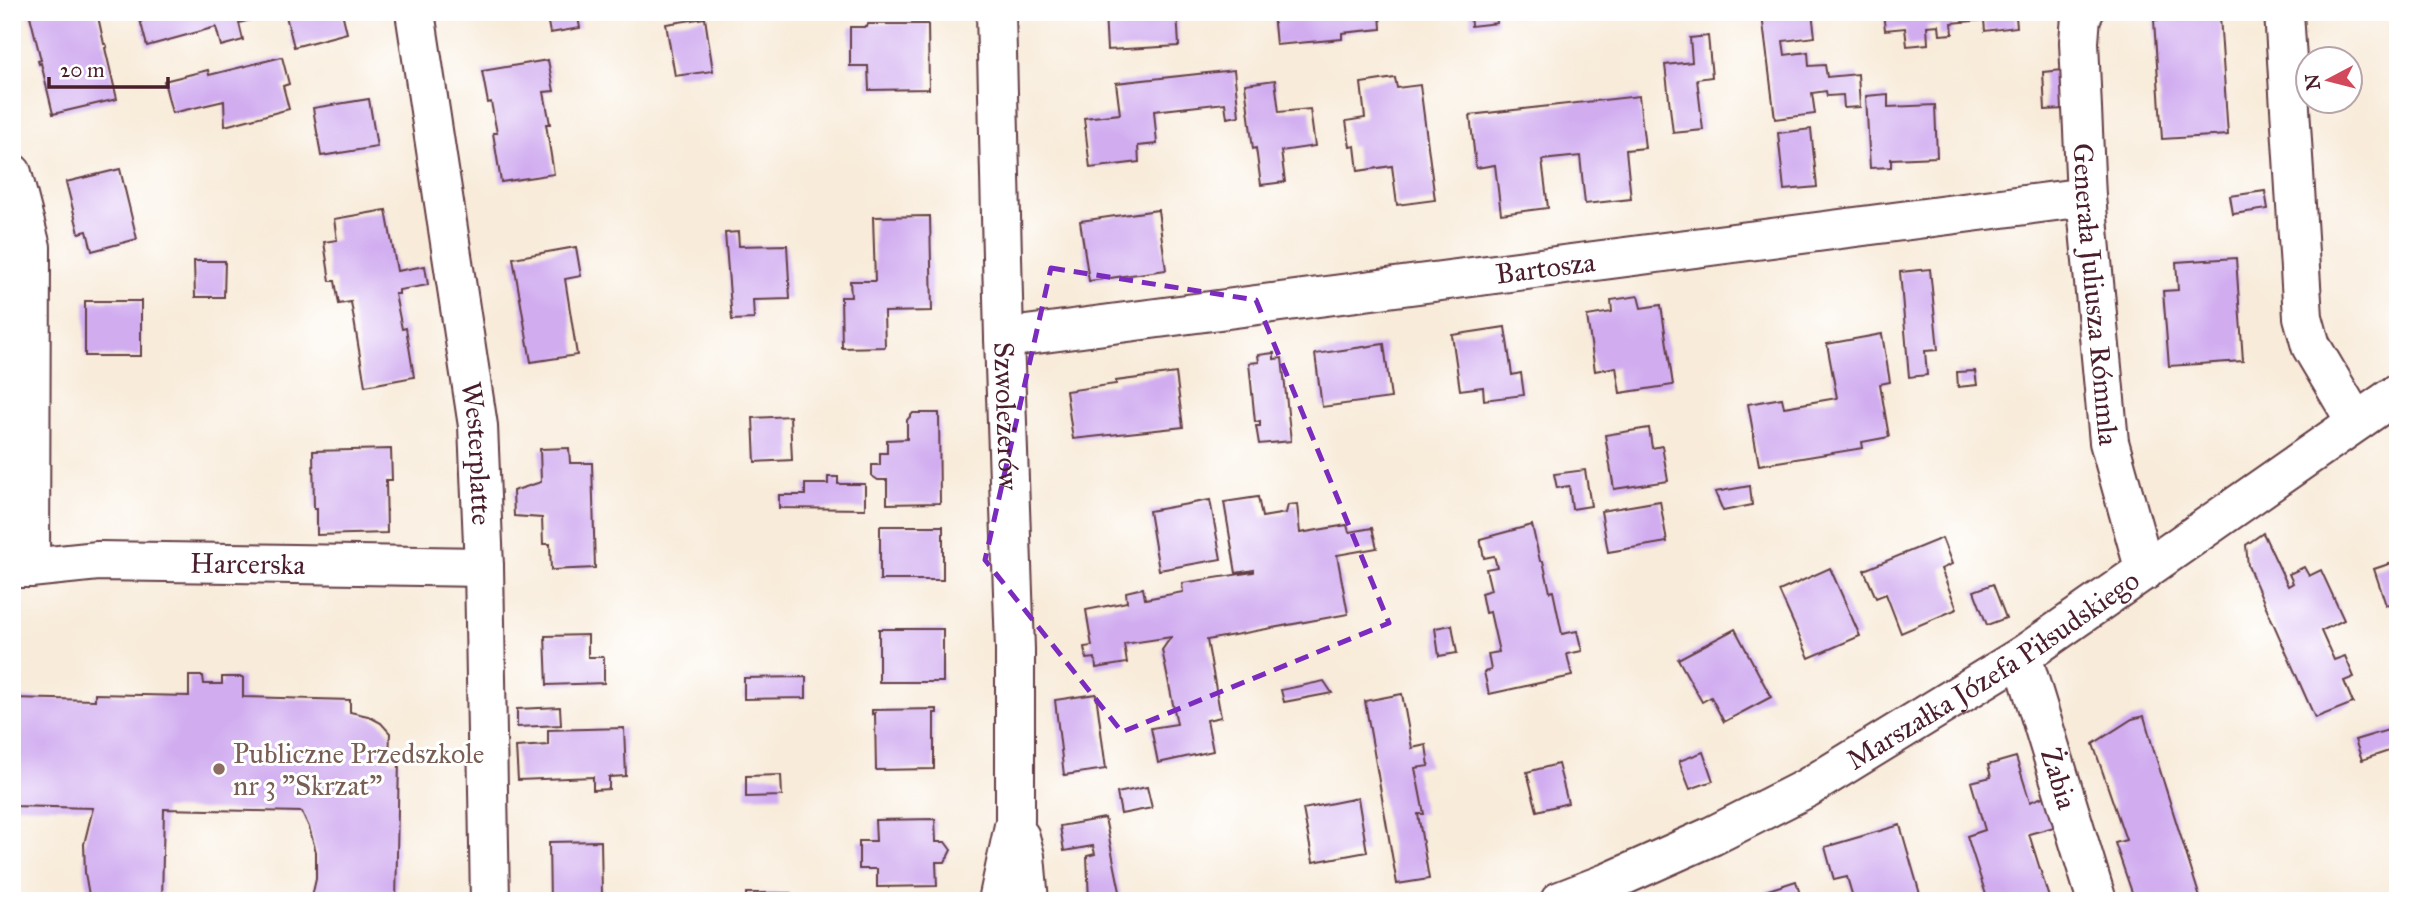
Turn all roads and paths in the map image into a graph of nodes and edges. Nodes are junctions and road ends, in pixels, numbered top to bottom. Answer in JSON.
{"nodes":[{"id":1,"x":415,"y":12,"type":"edge"},
{"id":2,"x":996,"y":12,"type":"edge"},
{"id":3,"x":2084,"y":12,"type":"edge"},
{"id":4,"x":2284,"y":12,"type":"edge"},
{"id":5,"x":12,"y":173,"type":"edge"},
{"id":6,"x":2086,"y":197,"type":"junction"},
{"id":7,"x":1004,"y":338,"type":"junction"},
{"id":8,"x":2398,"y":393,"type":"edge"},
{"id":9,"x":2356,"y":422,"type":"junction"},
{"id":10,"x":21,"y":568,"type":"edge"},
{"id":11,"x":484,"y":568,"type":"junction"},
{"id":12,"x":2145,"y":571,"type":"junction"},
{"id":13,"x":2022,"y":656,"type":"junction"},
{"id":14,"x":1015,"y":821,"type":"junction"},
{"id":15,"x":490,"y":901,"type":"edge"},
{"id":16,"x":998,"y":901,"type":"edge"},
{"id":17,"x":1029,"y":901,"type":"edge"},
{"id":18,"x":1560,"y":901,"type":"edge"},
{"id":19,"x":2097,"y":901,"type":"edge"}],
"edges":[{"from":1,"to":11,"type":"street","name":"Westerplatte"},
{"from":2,"to":7,"type":"street","name":"Szwoleżerów"},
{"from":3,"to":6,"type":"street","name":"Generała Juliusza Rómmla"},
{"from":4,"to":9,"type":"street"},
{"from":5,"to":10,"type":"street"},
{"from":6,"to":7,"type":"street","name":"Bartosza"},
{"from":6,"to":12,"type":"street","name":"Generała Juliusza Rómmla"},
{"from":7,"to":14,"type":"street","name":"Szwoleżerów"},
{"from":8,"to":9,"type":"street","name":"Marszałka Józefa Piłsudskiego"},
{"from":9,"to":12,"type":"street","name":"Marszałka Józefa Piłsudskiego"},
{"from":10,"to":11,"type":"street","name":"Harcerska"},
{"from":11,"to":15,"type":"street","name":"Westerplatte"},
{"from":12,"to":13,"type":"street","name":"Marszałka Józefa Piłsudskiego"},
{"from":13,"to":18,"type":"street","name":"Marszałka Józefa Piłsudskiego"},
{"from":13,"to":19,"type":"street","name":"Żabia"},
{"from":14,"to":16,"type":"street","name":"Szwoleżerów"},
{"from":14,"to":17,"type":"street","name":"Szwoleżerów"}]}
